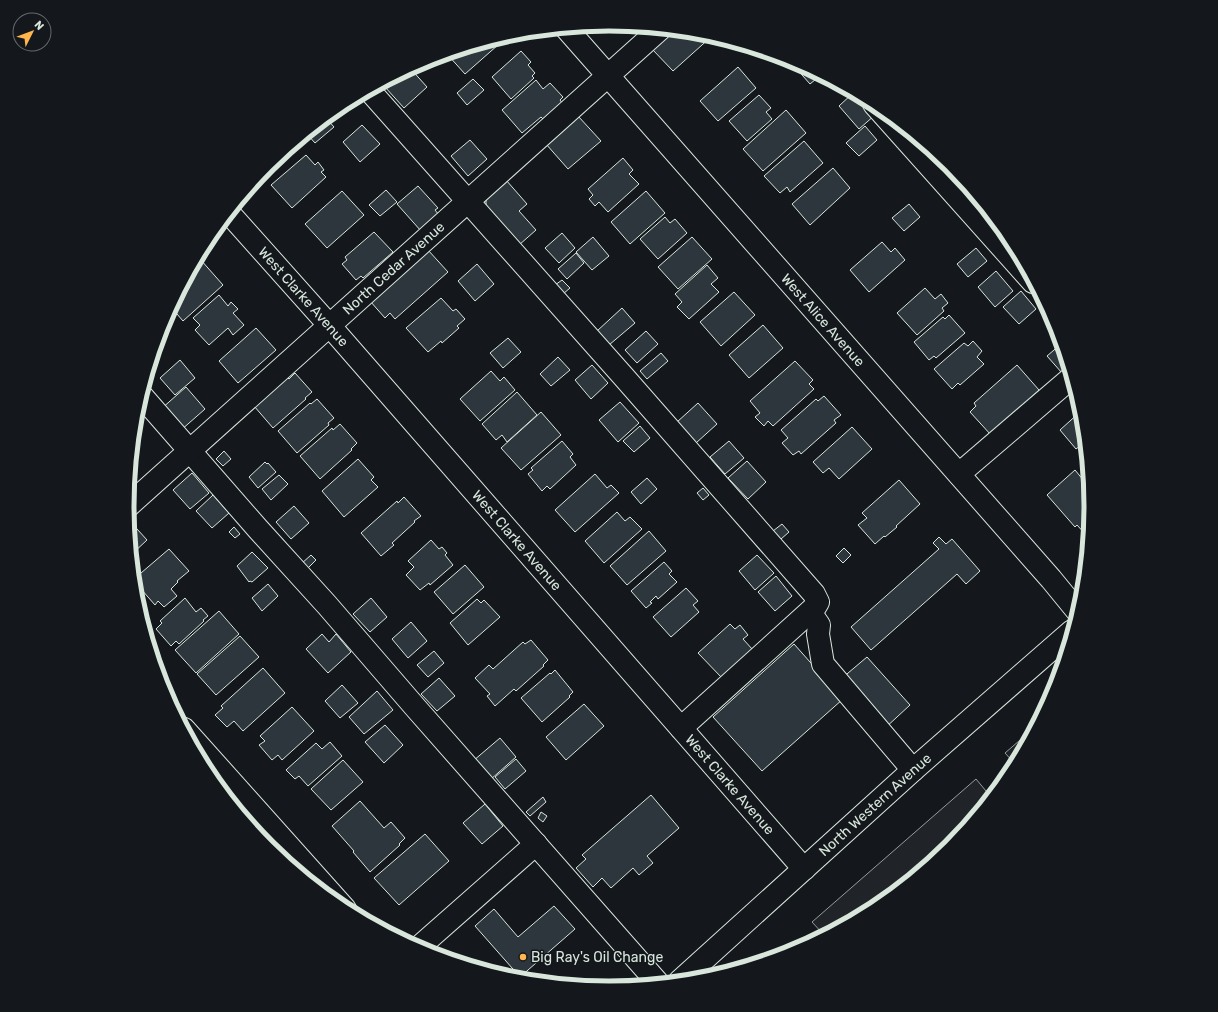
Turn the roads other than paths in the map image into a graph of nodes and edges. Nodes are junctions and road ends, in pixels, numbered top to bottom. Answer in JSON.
{"nodes":[{"id":1,"x":570,"y":33,"type":"edge"},
{"id":2,"x":655,"y":33,"type":"edge"},
{"id":3,"x":608,"y":75,"type":"junction"},
{"id":4,"x":373,"y":94,"type":"edge"},
{"id":5,"x":893,"y":126,"type":"edge"},
{"id":6,"x":467,"y":201,"type":"junction"},
{"id":7,"x":232,"y":217,"type":"edge"},
{"id":8,"x":1019,"y":266,"type":"edge"},
{"id":9,"x":329,"y":325,"type":"junction"},
{"id":10,"x":1067,"y":381,"type":"edge"},
{"id":11,"x":146,"y":401,"type":"edge"},
{"id":12,"x":190,"y":450,"type":"junction"},
{"id":13,"x":959,"y":474,"type":"junction"},
{"id":14,"x":134,"y":501,"type":"edge"},
{"id":15,"x":1073,"y":606,"type":"edge"},
{"id":16,"x":810,"y":612,"type":"junction"},
{"id":17,"x":1066,"y":636,"type":"edge"},
{"id":18,"x":681,"y":728,"type":"junction"},
{"id":19,"x":201,"y":748,"type":"edge"},
{"id":20,"x":913,"y":770,"type":"junction"},
{"id":21,"x":536,"y":844,"type":"junction"},
{"id":22,"x":804,"y":869,"type":"junction"},
{"id":23,"x":325,"y":887,"type":"edge"},
{"id":24,"x":423,"y":943,"type":"edge"},
{"id":25,"x":687,"y":974,"type":"edge"},
{"id":26,"x":654,"y":979,"type":"edge"}],
"edges":[{"from":1,"to":3,"type":"street","name":"West Alice Avenue"},
{"from":2,"to":3,"type":"street","name":"North Cedar Avenue"},
{"from":3,"to":6,"type":"street","name":"North Cedar Avenue"},
{"from":3,"to":13,"type":"street","name":"West Alice Avenue"},
{"from":4,"to":6,"type":"street"},
{"from":5,"to":8,"type":"street"},
{"from":6,"to":9,"type":"street","name":"North Cedar Avenue"},
{"from":6,"to":16,"type":"street"},
{"from":7,"to":9,"type":"street","name":"West Clarke Avenue"},
{"from":9,"to":12,"type":"street","name":"North Cedar Avenue"},
{"from":9,"to":18,"type":"street","name":"West Clarke Avenue"},
{"from":10,"to":13,"type":"street"},
{"from":11,"to":12,"type":"street"},
{"from":12,"to":14,"type":"street","name":"North Cedar Avenue"},
{"from":12,"to":21,"type":"street"},
{"from":13,"to":15,"type":"street","name":"West Alice Avenue"},
{"from":16,"to":18,"type":"street"},
{"from":16,"to":20,"type":"street"},
{"from":17,"to":20,"type":"street","name":"North Western Avenue"},
{"from":18,"to":22,"type":"street","name":"West Clarke Avenue"},
{"from":19,"to":23,"type":"street"},
{"from":20,"to":22,"type":"street","name":"North Western Avenue"},
{"from":21,"to":24,"type":"street"},
{"from":21,"to":26,"type":"street"},
{"from":22,"to":25,"type":"street","name":"North Western Avenue"}]}
